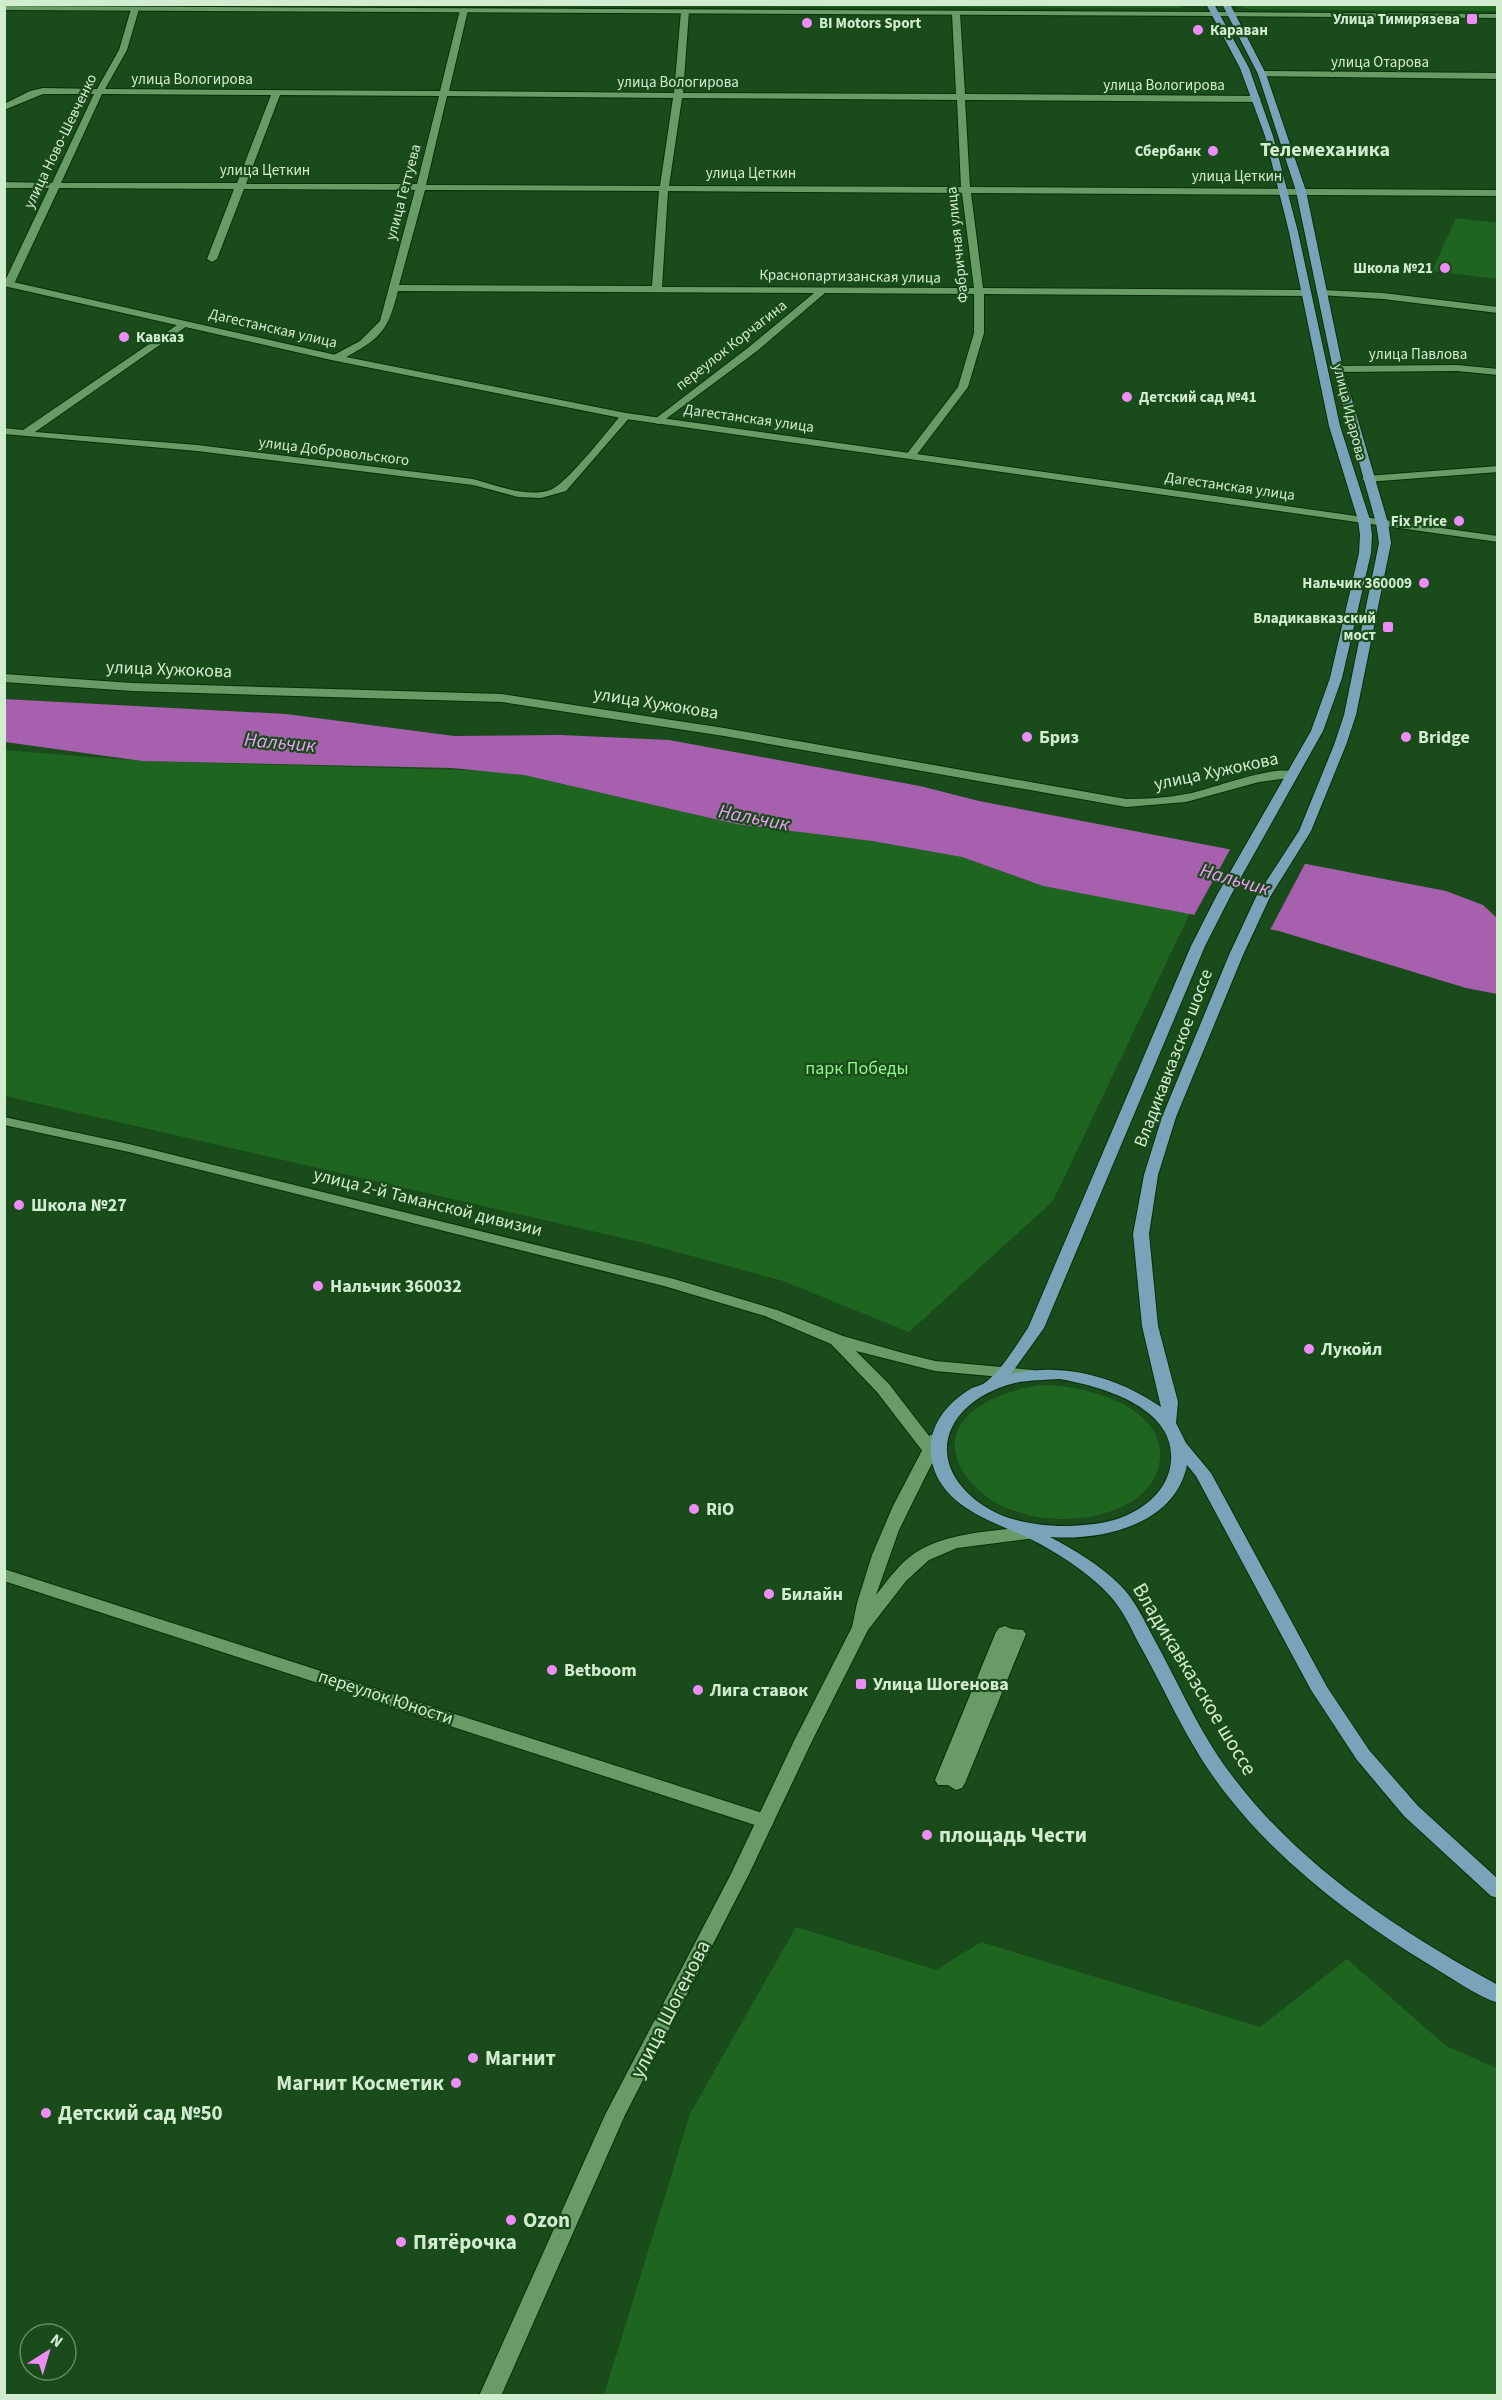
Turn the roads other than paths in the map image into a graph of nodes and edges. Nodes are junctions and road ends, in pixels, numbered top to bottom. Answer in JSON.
{"nodes":[{"id":1,"x":1210,"y":4,"type":"edge"},
{"id":2,"x":1226,"y":4,"type":"edge"},
{"id":3,"x":4,"y":8,"type":"edge"},
{"id":4,"x":135,"y":9,"type":"junction"},
{"id":5,"x":464,"y":10,"type":"junction"},
{"id":6,"x":685,"y":11,"type":"junction"},
{"id":7,"x":956,"y":13,"type":"junction"},
{"id":8,"x":1217,"y":14,"type":"junction"},
{"id":9,"x":1233,"y":15,"type":"junction"},
{"id":10,"x":1497,"y":16,"type":"edge"},
{"id":11,"x":1262,"y":74,"type":"junction"},
{"id":12,"x":1497,"y":76,"type":"edge"},
{"id":13,"x":99,"y":92,"type":"junction"},
{"id":14,"x":276,"y":93,"type":"junction"},
{"id":15,"x":443,"y":94,"type":"junction"},
{"id":16,"x":678,"y":96,"type":"junction"},
{"id":17,"x":960,"y":98,"type":"junction"},
{"id":18,"x":1257,"y":99,"type":"junction"},
{"id":19,"x":4,"y":108,"type":"edge"},
{"id":20,"x":4,"y":184,"type":"edge"},
{"id":21,"x":55,"y":184,"type":"junction"},
{"id":22,"x":241,"y":185,"type":"junction"},
{"id":23,"x":422,"y":186,"type":"junction"},
{"id":24,"x":664,"y":188,"type":"junction"},
{"id":25,"x":966,"y":190,"type":"junction"},
{"id":26,"x":1285,"y":191,"type":"junction"},
{"id":27,"x":1301,"y":191,"type":"junction"},
{"id":28,"x":1497,"y":193,"type":"edge"},
{"id":29,"x":212,"y":259,"type":"dead end"},
{"id":30,"x":7,"y":284,"type":"edge"},
{"id":31,"x":392,"y":288,"type":"junction"},
{"id":32,"x":657,"y":289,"type":"junction"},
{"id":33,"x":821,"y":292,"type":"junction"},
{"id":34,"x":979,"y":293,"type":"junction"},
{"id":35,"x":1307,"y":293,"type":"junction"},
{"id":36,"x":1323,"y":293,"type":"junction"},
{"id":37,"x":1497,"y":310,"type":"edge"},
{"id":38,"x":183,"y":324,"type":"junction"},
{"id":39,"x":336,"y":358,"type":"junction"},
{"id":40,"x":1338,"y":369,"type":"junction"},
{"id":41,"x":1497,"y":372,"type":"edge"},
{"id":42,"x":626,"y":416,"type":"junction"},
{"id":43,"x":658,"y":421,"type":"junction"},
{"id":44,"x":4,"y":431,"type":"edge"},
{"id":45,"x":25,"y":434,"type":"junction"},
{"id":46,"x":911,"y":455,"type":"junction"},
{"id":47,"x":1497,"y":469,"type":"edge"},
{"id":48,"x":1367,"y":479,"type":"junction"},
{"id":49,"x":1364,"y":520,"type":"junction"},
{"id":50,"x":1382,"y":523,"type":"junction"},
{"id":51,"x":1497,"y":539,"type":"edge"},
{"id":52,"x":4,"y":678,"type":"edge"},
{"id":53,"x":1292,"y":774,"type":"junction"},
{"id":54,"x":1198,"y":946,"type":"joint"},
{"id":55,"x":1236,"y":955,"type":"joint"},
{"id":56,"x":4,"y":1121,"type":"edge"},
{"id":57,"x":837,"y":1340,"type":"junction"},
{"id":58,"x":998,"y":1378,"type":"junction"},
{"id":59,"x":1168,"y":1425,"type":"junction"},
{"id":60,"x":1176,"y":1442,"type":"junction"},
{"id":61,"x":935,"y":1456,"type":"junction"},
{"id":62,"x":1028,"y":1530,"type":"junction"},
{"id":63,"x":5,"y":1576,"type":"edge"},
{"id":64,"x":861,"y":1627,"type":"junction"},
{"id":65,"x":1011,"y":1633,"type":"dead end"},
{"id":66,"x":950,"y":1782,"type":"dead end"},
{"id":67,"x":765,"y":1821,"type":"junction"},
{"id":68,"x":1497,"y":1891,"type":"edge"},
{"id":69,"x":1497,"y":1995,"type":"edge"},
{"id":70,"x":490,"y":2396,"type":"edge"}],
"edges":[{"from":1,"to":8,"type":"main road","name":"улица Идарова"},
{"from":2,"to":9,"type":"main road","name":"улица Идарова"},
{"from":3,"to":4,"type":"street"},
{"from":4,"to":5,"type":"street"},
{"from":4,"to":13,"type":"street","name":"улица Ново-Шевченко"},
{"from":5,"to":6,"type":"street"},
{"from":5,"to":15,"type":"street","name":"улица Геттуева"},
{"from":6,"to":7,"type":"street"},
{"from":6,"to":16,"type":"street"},
{"from":7,"to":8,"type":"street"},
{"from":7,"to":17,"type":"street","name":"Фабричная улица"},
{"from":8,"to":9,"type":"street"},
{"from":8,"to":18,"type":"main road","name":"улица Идарова"},
{"from":9,"to":10,"type":"street"},
{"from":9,"to":11,"type":"main road","name":"улица Идарова"},
{"from":11,"to":12,"type":"street","name":"улица Отарова"},
{"from":11,"to":27,"type":"main road","name":"улица Идарова"},
{"from":13,"to":14,"type":"street","name":"улица Вологирова"},
{"from":13,"to":19,"type":"street","name":"улица Вологирова"},
{"from":13,"to":21,"type":"street","name":"улица Ново-Шевченко"},
{"from":14,"to":15,"type":"street","name":"улица Вологирова"},
{"from":14,"to":22,"type":"street"},
{"from":15,"to":16,"type":"street","name":"улица Вологирова"},
{"from":15,"to":23,"type":"street","name":"улица Геттуева"},
{"from":16,"to":17,"type":"street","name":"улица Вологирова"},
{"from":16,"to":24,"type":"street"},
{"from":17,"to":18,"type":"street","name":"улица Вологирова"},
{"from":17,"to":25,"type":"street","name":"Фабричная улица"},
{"from":18,"to":26,"type":"main road","name":"улица Идарова"},
{"from":20,"to":21,"type":"street","name":"улица Цеткин"},
{"from":21,"to":22,"type":"street","name":"улица Цеткин"},
{"from":21,"to":30,"type":"street","name":"улица Ново-Шевченко"},
{"from":22,"to":23,"type":"street","name":"улица Цеткин"},
{"from":22,"to":29,"type":"street"},
{"from":23,"to":24,"type":"street","name":"улица Цеткин"},
{"from":23,"to":31,"type":"street","name":"улица Геттуева"},
{"from":24,"to":25,"type":"street","name":"улица Цеткин"},
{"from":24,"to":32,"type":"street"},
{"from":25,"to":26,"type":"street","name":"улица Цеткин"},
{"from":25,"to":34,"type":"street","name":"Фабричная улица"},
{"from":26,"to":27,"type":"street","name":"улица Цеткин"},
{"from":26,"to":35,"type":"main road","name":"улица Идарова"},
{"from":27,"to":28,"type":"street","name":"улица Цеткин"},
{"from":27,"to":36,"type":"main road","name":"улица Идарова"},
{"from":30,"to":38,"type":"street","name":"Дагестанская улица"},
{"from":31,"to":32,"type":"street","name":"Краснопартизанская улица"},
{"from":31,"to":39,"type":"street","name":"улица Геттуева"},
{"from":32,"to":33,"type":"street","name":"Краснопартизанская улица"},
{"from":33,"to":34,"type":"street","name":"Краснопартизанская улица"},
{"from":33,"to":43,"type":"street","name":"переулок Корчагина"},
{"from":34,"to":35,"type":"street","name":"Краснопартизанская улица"},
{"from":34,"to":46,"type":"street","name":"Фабричная улица"},
{"from":35,"to":49,"type":"main road","name":"улица Идарова"},
{"from":36,"to":37,"type":"street"},
{"from":36,"to":40,"type":"main road","name":"улица Идарова"},
{"from":38,"to":39,"type":"street","name":"Дагестанская улица"},
{"from":38,"to":45,"type":"street"},
{"from":39,"to":42,"type":"street","name":"Дагестанская улица"},
{"from":40,"to":41,"type":"street","name":"улица Павлова"},
{"from":40,"to":48,"type":"main road","name":"улица Идарова"},
{"from":42,"to":43,"type":"street","name":"Дагестанская улица"},
{"from":42,"to":45,"type":"street","name":"улица Добровольского"},
{"from":43,"to":46,"type":"street","name":"Дагестанская улица"},
{"from":44,"to":45,"type":"street","name":"улица Добровольского"},
{"from":46,"to":49,"type":"street","name":"Дагестанская улица"},
{"from":47,"to":48,"type":"street"},
{"from":48,"to":50,"type":"main road","name":"улица Идарова"},
{"from":49,"to":50,"type":"street","name":"Дагестанская улица"},
{"from":49,"to":53,"type":"main road","name":"улица Идарова"},
{"from":50,"to":51,"type":"street","name":"Дагестанская улица"},
{"from":50,"to":55,"type":"main road","name":"улица Идарова"},
{"from":52,"to":53,"type":"street","name":"улица Хужокова"},
{"from":53,"to":54,"type":"main road","name":"улица Идарова"},
{"from":54,"to":58,"type":"main road","name":"Владикавказское шоссе"},
{"from":55,"to":59,"type":"main road","name":"Владикавказское шоссе"},
{"from":56,"to":57,"type":"street","name":"улица 2-й Таманской дивизии"},
{"from":57,"to":58,"type":"street","name":"улица 2-й Таманской дивизии"},
{"from":57,"to":61,"type":"street"},
{"from":58,"to":59,"type":"main road"},
{"from":58,"to":61,"type":"main road"},
{"from":59,"to":60,"type":"main road"},
{"from":60,"to":62,"type":"main road"},
{"from":60,"to":68,"type":"main road"},
{"from":61,"to":62,"type":"main road"},
{"from":61,"to":64,"type":"street"},
{"from":62,"to":64,"type":"street"},
{"from":62,"to":69,"type":"main road","name":"Владикавказское шоссе"},
{"from":63,"to":67,"type":"street","name":"переулок Юности"},
{"from":64,"to":67,"type":"street","name":"улица Шогенова"},
{"from":65,"to":66,"type":"street"},
{"from":67,"to":70,"type":"street","name":"улица Шогенова"}]}
